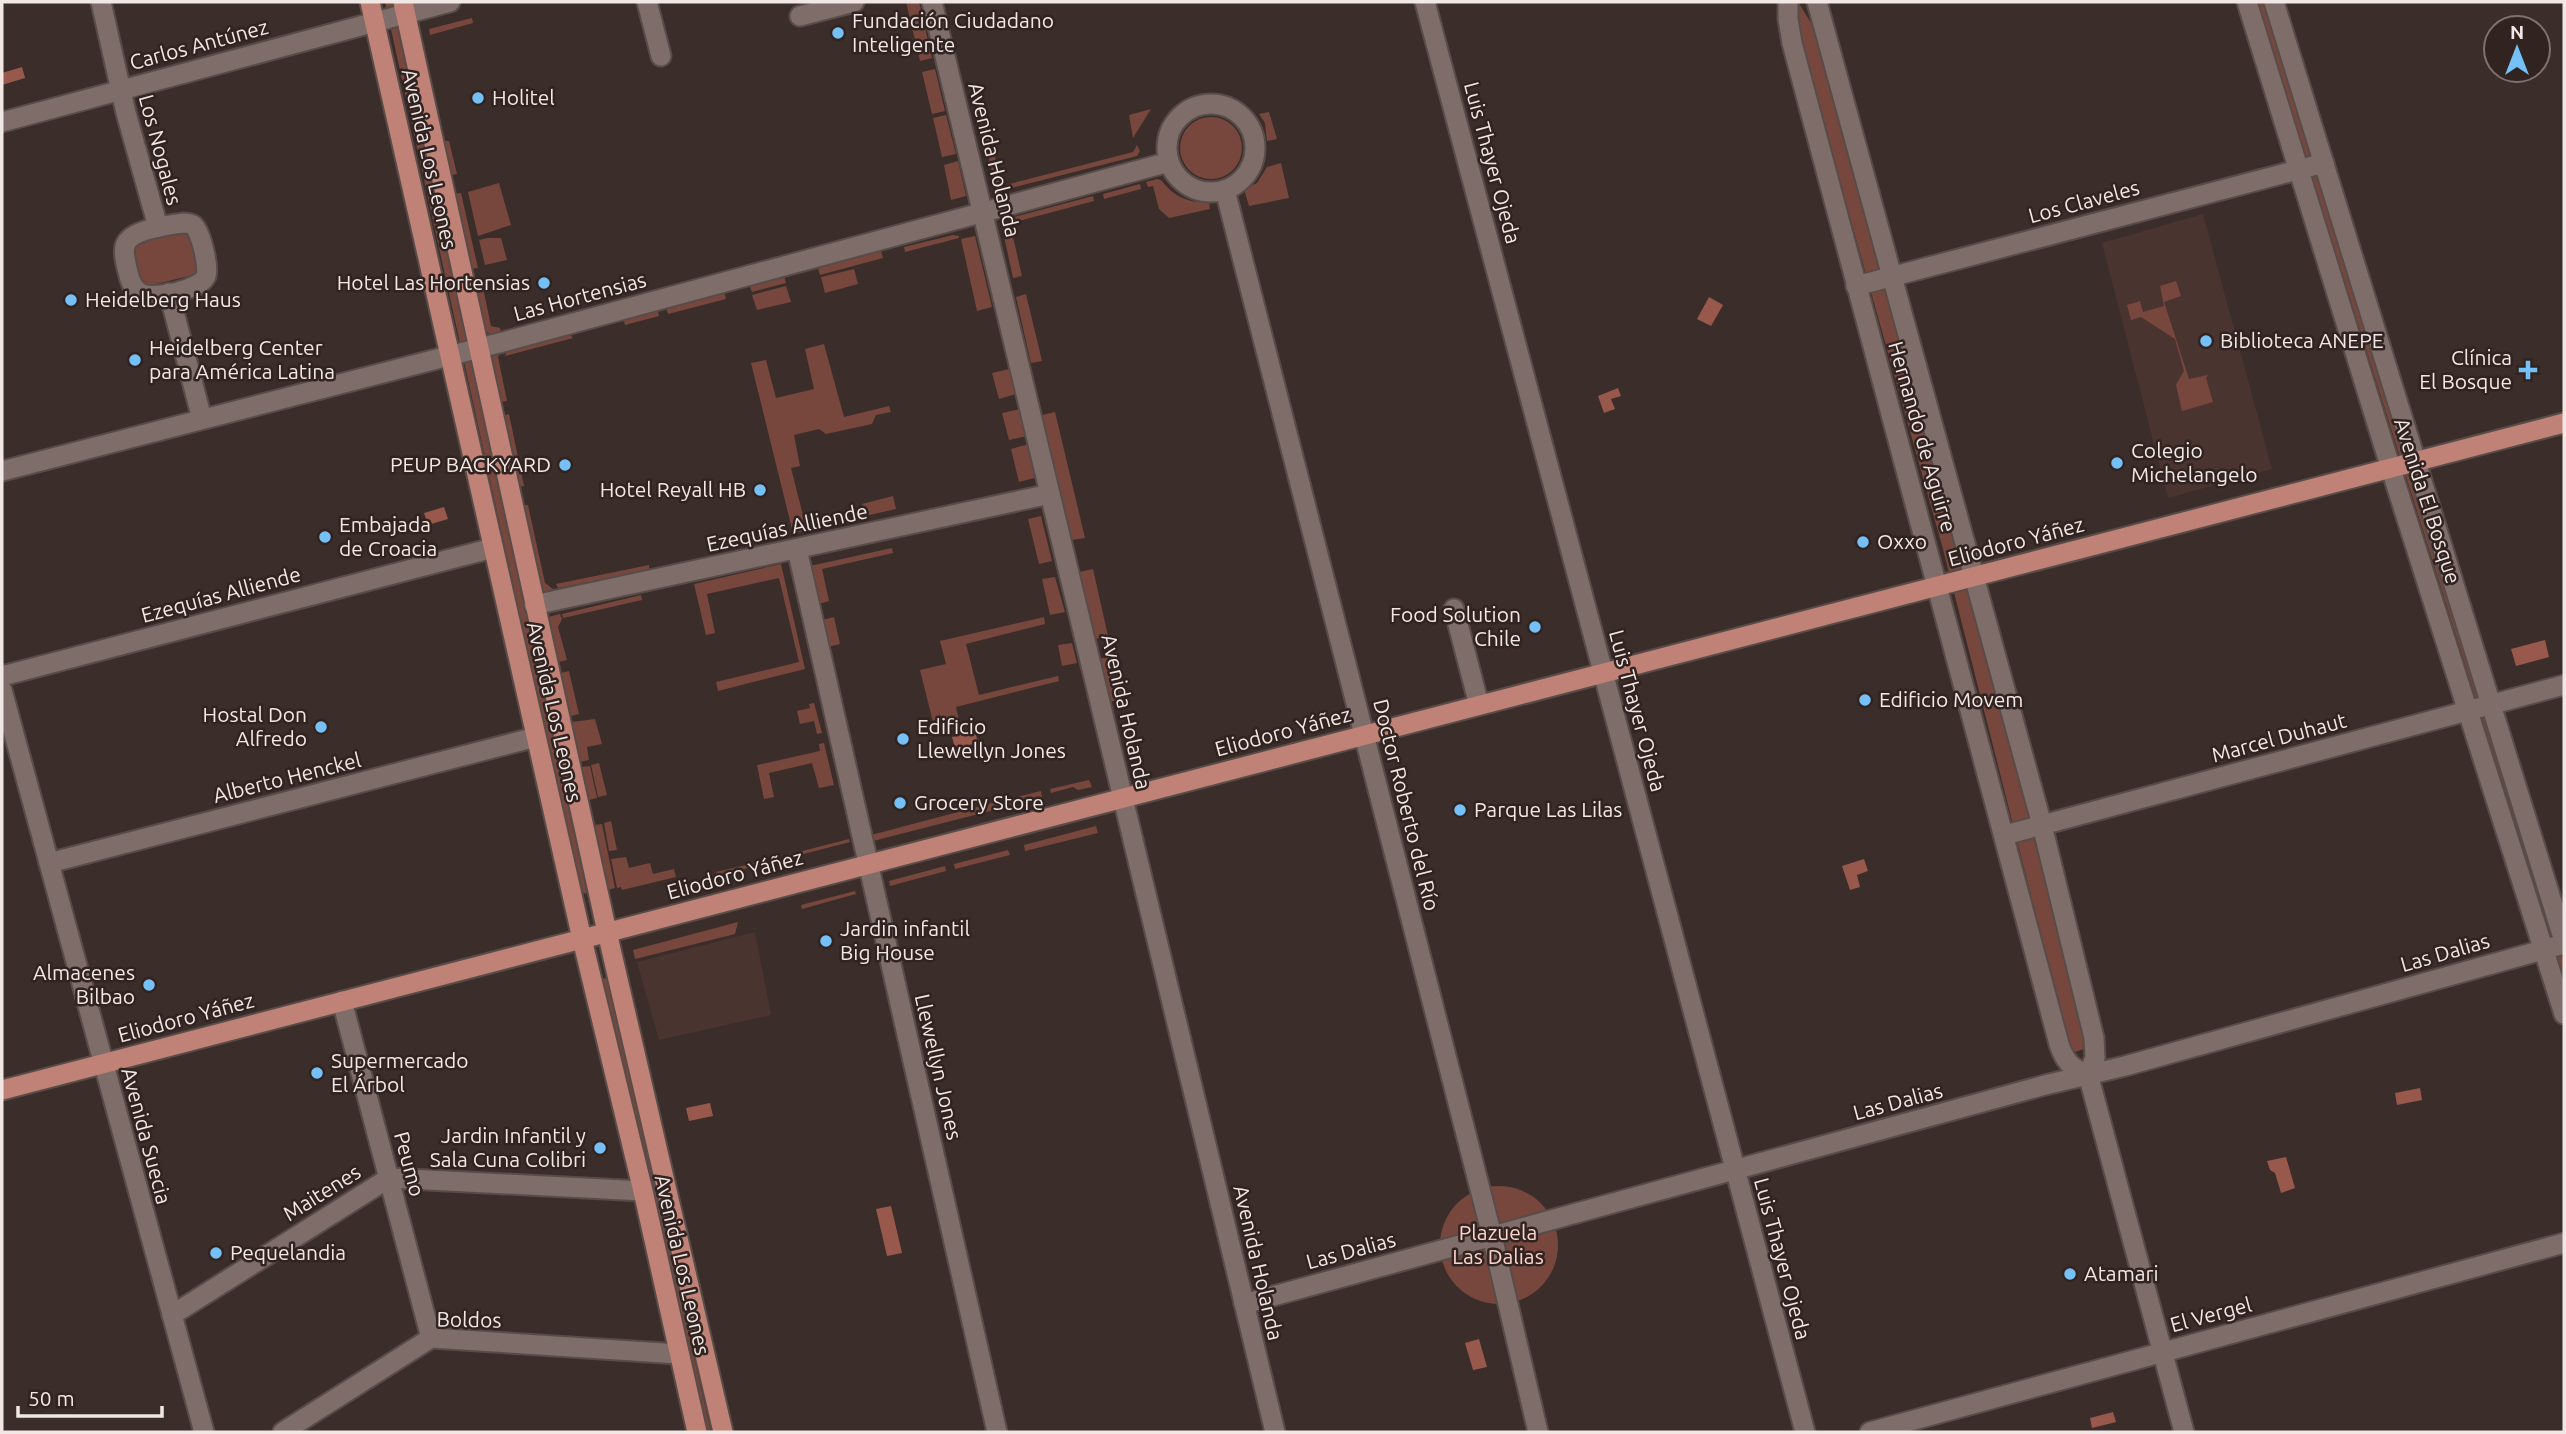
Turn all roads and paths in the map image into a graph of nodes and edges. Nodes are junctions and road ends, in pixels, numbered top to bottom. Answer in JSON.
{"nodes":[{"id":1,"x":101,"y":2,"type":"edge"},
{"id":2,"x":370,"y":2,"type":"edge"},
{"id":3,"x":450,"y":2,"type":"edge"},
{"id":4,"x":647,"y":2,"type":"edge"},
{"id":5,"x":854,"y":2,"type":"edge"},
{"id":6,"x":932,"y":2,"type":"edge"},
{"id":7,"x":1425,"y":2,"type":"edge"},
{"id":8,"x":1788,"y":2,"type":"edge"},
{"id":9,"x":1817,"y":2,"type":"edge"},
{"id":10,"x":2247,"y":2,"type":"edge"},
{"id":11,"x":2274,"y":2,"type":"edge"},
{"id":12,"x":404,"y":7,"type":"edge"},
{"id":13,"x":800,"y":16,"type":"dead end"},
{"id":14,"x":375,"y":22,"type":"junction"},
{"id":15,"x":661,"y":56,"type":"dead end"},
{"id":16,"x":121,"y":90,"type":"junction"},
{"id":17,"x":2,"y":122,"type":"edge"},
{"id":18,"x":1169,"y":162,"type":"junction"},
{"id":19,"x":2324,"y":163,"type":"junction"},
{"id":20,"x":2299,"y":169,"type":"junction"},
{"id":21,"x":1225,"y":190,"type":"junction"},
{"id":22,"x":984,"y":213,"type":"junction"},
{"id":23,"x":158,"y":227,"type":"junction"},
{"id":24,"x":1893,"y":276,"type":"junction"},
{"id":25,"x":1856,"y":286,"type":"junction"},
{"id":26,"x":169,"y":293,"type":"junction"},
{"id":27,"x":480,"y":348,"type":"junction"},
{"id":28,"x":449,"y":355,"type":"junction"},
{"id":29,"x":202,"y":419,"type":"junction"},
{"id":30,"x":2564,"y":423,"type":"edge"},
{"id":31,"x":2417,"y":462,"type":"junction"},
{"id":32,"x":2391,"y":469,"type":"junction"},
{"id":33,"x":2,"y":471,"type":"edge"},
{"id":34,"x":1050,"y":494,"type":"junction"},
{"id":35,"x":493,"y":548,"type":"junction"},
{"id":36,"x":797,"y":549,"type":"junction"},
{"id":37,"x":1975,"y":576,"type":"junction"},
{"id":38,"x":1939,"y":586,"type":"junction"},
{"id":39,"x":534,"y":605,"type":"junction"},
{"id":40,"x":1454,"y":609,"type":"dead end"},
{"id":41,"x":1604,"y":673,"type":"junction"},
{"id":42,"x":2,"y":676,"type":"edge"},
{"id":43,"x":2564,"y":685,"type":"edge"},
{"id":44,"x":2,"y":690,"type":"edge"},
{"id":45,"x":1479,"y":705,"type":"junction"},
{"id":46,"x":2492,"y":705,"type":"junction"},
{"id":47,"x":2470,"y":711,"type":"junction"},
{"id":48,"x":1365,"y":735,"type":"junction"},
{"id":49,"x":536,"y":737,"type":"junction"},
{"id":50,"x":1123,"y":798,"type":"junction"},
{"id":51,"x":2042,"y":825,"type":"junction"},
{"id":52,"x":2005,"y":835,"type":"junction"},
{"id":53,"x":49,"y":863,"type":"junction"},
{"id":54,"x":869,"y":864,"type":"junction"},
{"id":55,"x":607,"y":932,"type":"junction"},
{"id":56,"x":582,"y":939,"type":"junction"},
{"id":57,"x":2564,"y":942,"type":"edge"},
{"id":58,"x":2545,"y":949,"type":"junction"},
{"id":59,"x":342,"y":1001,"type":"junction"},
{"id":60,"x":2564,"y":1014,"type":"edge"},
{"id":61,"x":103,"y":1063,"type":"junction"},
{"id":62,"x":2088,"y":1073,"type":"junction"},
{"id":63,"x":2,"y":1090,"type":"edge"},
{"id":64,"x":1735,"y":1170,"type":"junction"},
{"id":65,"x":389,"y":1178,"type":"junction"},
{"id":66,"x":643,"y":1191,"type":"junction"},
{"id":67,"x":1492,"y":1236,"type":"junction"},
{"id":68,"x":2564,"y":1243,"type":"edge"},
{"id":69,"x":1244,"y":1304,"type":"junction"},
{"id":70,"x":172,"y":1315,"type":"junction"},
{"id":71,"x":431,"y":1338,"type":"junction"},
{"id":72,"x":2163,"y":1352,"type":"junction"},
{"id":73,"x":679,"y":1354,"type":"junction"},
{"id":74,"x":204,"y":1432,"type":"edge"},
{"id":75,"x":283,"y":1432,"type":"edge"},
{"id":76,"x":697,"y":1432,"type":"edge"},
{"id":77,"x":723,"y":1432,"type":"edge"},
{"id":78,"x":997,"y":1432,"type":"edge"},
{"id":79,"x":1275,"y":1432,"type":"edge"},
{"id":80,"x":1538,"y":1432,"type":"edge"},
{"id":81,"x":1805,"y":1432,"type":"edge"},
{"id":82,"x":1870,"y":1432,"type":"edge"},
{"id":83,"x":2184,"y":1432,"type":"edge"}],
"edges":[{"from":1,"to":16,"type":"street","name":"Los Nogales"},
{"from":2,"to":14,"type":"main road","name":"Avenida Los Leones"},
{"from":3,"to":12,"type":"street","name":"Carlos Antúnez"},
{"from":4,"to":15,"type":"street"},
{"from":5,"to":13,"type":"street"},
{"from":6,"to":22,"type":"street","name":"Avenida Holanda"},
{"from":7,"to":41,"type":"street","name":"Luis Thayer Ojeda"},
{"from":8,"to":25,"type":"street","name":"Hernando de Aguirre"},
{"from":9,"to":24,"type":"street","name":"Hernando de Aguirre"},
{"from":10,"to":20,"type":"street","name":"Avenida El Bosque"},
{"from":11,"to":19,"type":"street","name":"Avenida El Bosque"},
{"from":12,"to":14,"type":"street","name":"Carlos Antúnez"},
{"from":12,"to":27,"type":"main road","name":"Avenida Los Leones"},
{"from":14,"to":16,"type":"street","name":"Carlos Antúnez"},
{"from":14,"to":28,"type":"main road","name":"Avenida Los Leones"},
{"from":16,"to":17,"type":"street","name":"Carlos Antúnez"},
{"from":16,"to":23,"type":"street","name":"Los Nogales"},
{"from":18,"to":21,"type":"street"},
{"from":18,"to":21,"type":"street"},
{"from":18,"to":22,"type":"street","name":"Las Hortensias"},
{"from":19,"to":20,"type":"street","name":"Los Claveles"},
{"from":19,"to":31,"type":"street","name":"Avenida El Bosque"},
{"from":20,"to":24,"type":"street","name":"Los Claveles"},
{"from":20,"to":32,"type":"street","name":"Avenida El Bosque"},
{"from":21,"to":48,"type":"street","name":"Doctor Roberto del Río"},
{"from":22,"to":27,"type":"street","name":"Las Hortensias"},
{"from":22,"to":34,"type":"street","name":"Avenida Holanda"},
{"from":23,"to":26,"type":"street","name":"Los Nogales"},
{"from":23,"to":26,"type":"street","name":"Los Nogales"},
{"from":24,"to":25,"type":"street","name":"Los Claveles"},
{"from":24,"to":37,"type":"street","name":"Hernando de Aguirre"},
{"from":25,"to":38,"type":"street","name":"Hernando de Aguirre"},
{"from":26,"to":29,"type":"street"},
{"from":27,"to":28,"type":"street","name":"Las Hortensias"},
{"from":27,"to":39,"type":"main road","name":"Avenida Los Leones"},
{"from":28,"to":29,"type":"street","name":"Las Hortensias"},
{"from":28,"to":35,"type":"main road","name":"Avenida Los Leones"},
{"from":29,"to":33,"type":"street","name":"Las Hortensias"},
{"from":30,"to":31,"type":"main road","name":"Eliodoro Yáñez"},
{"from":31,"to":32,"type":"main road","name":"Eliodoro Yáñez"},
{"from":31,"to":46,"type":"street","name":"Avenida El Bosque"},
{"from":32,"to":37,"type":"main road","name":"Eliodoro Yáñez"},
{"from":32,"to":47,"type":"street","name":"Avenida El Bosque"},
{"from":34,"to":36,"type":"street","name":"Ezequías Alliende"},
{"from":34,"to":50,"type":"street","name":"Avenida Holanda"},
{"from":35,"to":42,"type":"street","name":"Ezequías Alliende"},
{"from":35,"to":49,"type":"main road","name":"Avenida Los Leones"},
{"from":36,"to":39,"type":"street","name":"Ezequías Alliende"},
{"from":36,"to":54,"type":"street","name":"Llewellyn Jones"},
{"from":37,"to":38,"type":"main road","name":"Eliodoro Yáñez"},
{"from":37,"to":51,"type":"street","name":"Hernando de Aguirre"},
{"from":38,"to":41,"type":"main road","name":"Eliodoro Yáñez"},
{"from":38,"to":52,"type":"street","name":"Hernando de Aguirre"},
{"from":39,"to":55,"type":"main road","name":"Avenida Los Leones"},
{"from":40,"to":45,"type":"street"},
{"from":41,"to":45,"type":"main road","name":"Eliodoro Yáñez"},
{"from":41,"to":64,"type":"street","name":"Luis Thayer Ojeda"},
{"from":43,"to":46,"type":"street","name":"Marcel Duhaut"},
{"from":44,"to":53,"type":"street","name":"Avenida Suecia"},
{"from":45,"to":48,"type":"main road","name":"Eliodoro Yáñez"},
{"from":46,"to":47,"type":"street","name":"Marcel Duhaut"},
{"from":46,"to":57,"type":"street","name":"Avenida El Bosque"},
{"from":47,"to":51,"type":"street","name":"Marcel Duhaut"},
{"from":47,"to":58,"type":"street","name":"Avenida El Bosque"},
{"from":48,"to":50,"type":"main road","name":"Eliodoro Yáñez"},
{"from":48,"to":67,"type":"street","name":"Doctor Roberto del Río"},
{"from":49,"to":53,"type":"street","name":"Alberto Henckel"},
{"from":49,"to":56,"type":"main road","name":"Avenida Los Leones"},
{"from":50,"to":54,"type":"main road","name":"Eliodoro Yáñez"},
{"from":50,"to":69,"type":"street","name":"Avenida Holanda"},
{"from":51,"to":52,"type":"street","name":"Marcel Duhaut"},
{"from":51,"to":62,"type":"street","name":"Hernando de Aguirre"},
{"from":52,"to":62,"type":"street","name":"Hernando de Aguirre"},
{"from":53,"to":61,"type":"street","name":"Avenida Suecia"},
{"from":54,"to":55,"type":"main road","name":"Eliodoro Yáñez"},
{"from":54,"to":78,"type":"street","name":"Llewellyn Jones"},
{"from":55,"to":56,"type":"main road","name":"Eliodoro Yáñez"},
{"from":55,"to":77,"type":"main road","name":"Avenida Los Leones"},
{"from":56,"to":59,"type":"main road","name":"Eliodoro Yáñez"},
{"from":56,"to":66,"type":"main road","name":"Avenida Los Leones"},
{"from":57,"to":58,"type":"street","name":"Las Dalias"},
{"from":58,"to":60,"type":"street","name":"Avenida El Bosque"},
{"from":58,"to":62,"type":"street","name":"Las Dalias"},
{"from":59,"to":61,"type":"main road","name":"Eliodoro Yáñez"},
{"from":59,"to":65,"type":"street","name":"Peumo"},
{"from":61,"to":63,"type":"main road","name":"Eliodoro Yáñez"},
{"from":61,"to":70,"type":"street","name":"Avenida Suecia"},
{"from":62,"to":64,"type":"street","name":"Las Dalias"},
{"from":62,"to":72,"type":"street","name":"Hernando de Aguirre"},
{"from":64,"to":67,"type":"street","name":"Las Dalias"},
{"from":64,"to":81,"type":"street","name":"Luis Thayer Ojeda"},
{"from":65,"to":66,"type":"street","name":"Maitenes"},
{"from":65,"to":70,"type":"street","name":"Maitenes"},
{"from":65,"to":71,"type":"street","name":"Peumo"},
{"from":66,"to":73,"type":"main road","name":"Avenida Los Leones"},
{"from":67,"to":69,"type":"street","name":"Las Dalias"},
{"from":67,"to":80,"type":"street","name":"Doctor Roberto del Río"},
{"from":68,"to":72,"type":"street","name":"El Vergel"},
{"from":69,"to":79,"type":"street","name":"Avenida Holanda"},
{"from":70,"to":74,"type":"street","name":"Avenida Suecia"},
{"from":71,"to":73,"type":"street","name":"Boldos"},
{"from":71,"to":75,"type":"street","name":"Boldos"},
{"from":72,"to":82,"type":"street","name":"El Vergel"},
{"from":72,"to":83,"type":"street","name":"Hernando de Aguirre"},
{"from":73,"to":76,"type":"main road","name":"Avenida Los Leones"}]}
